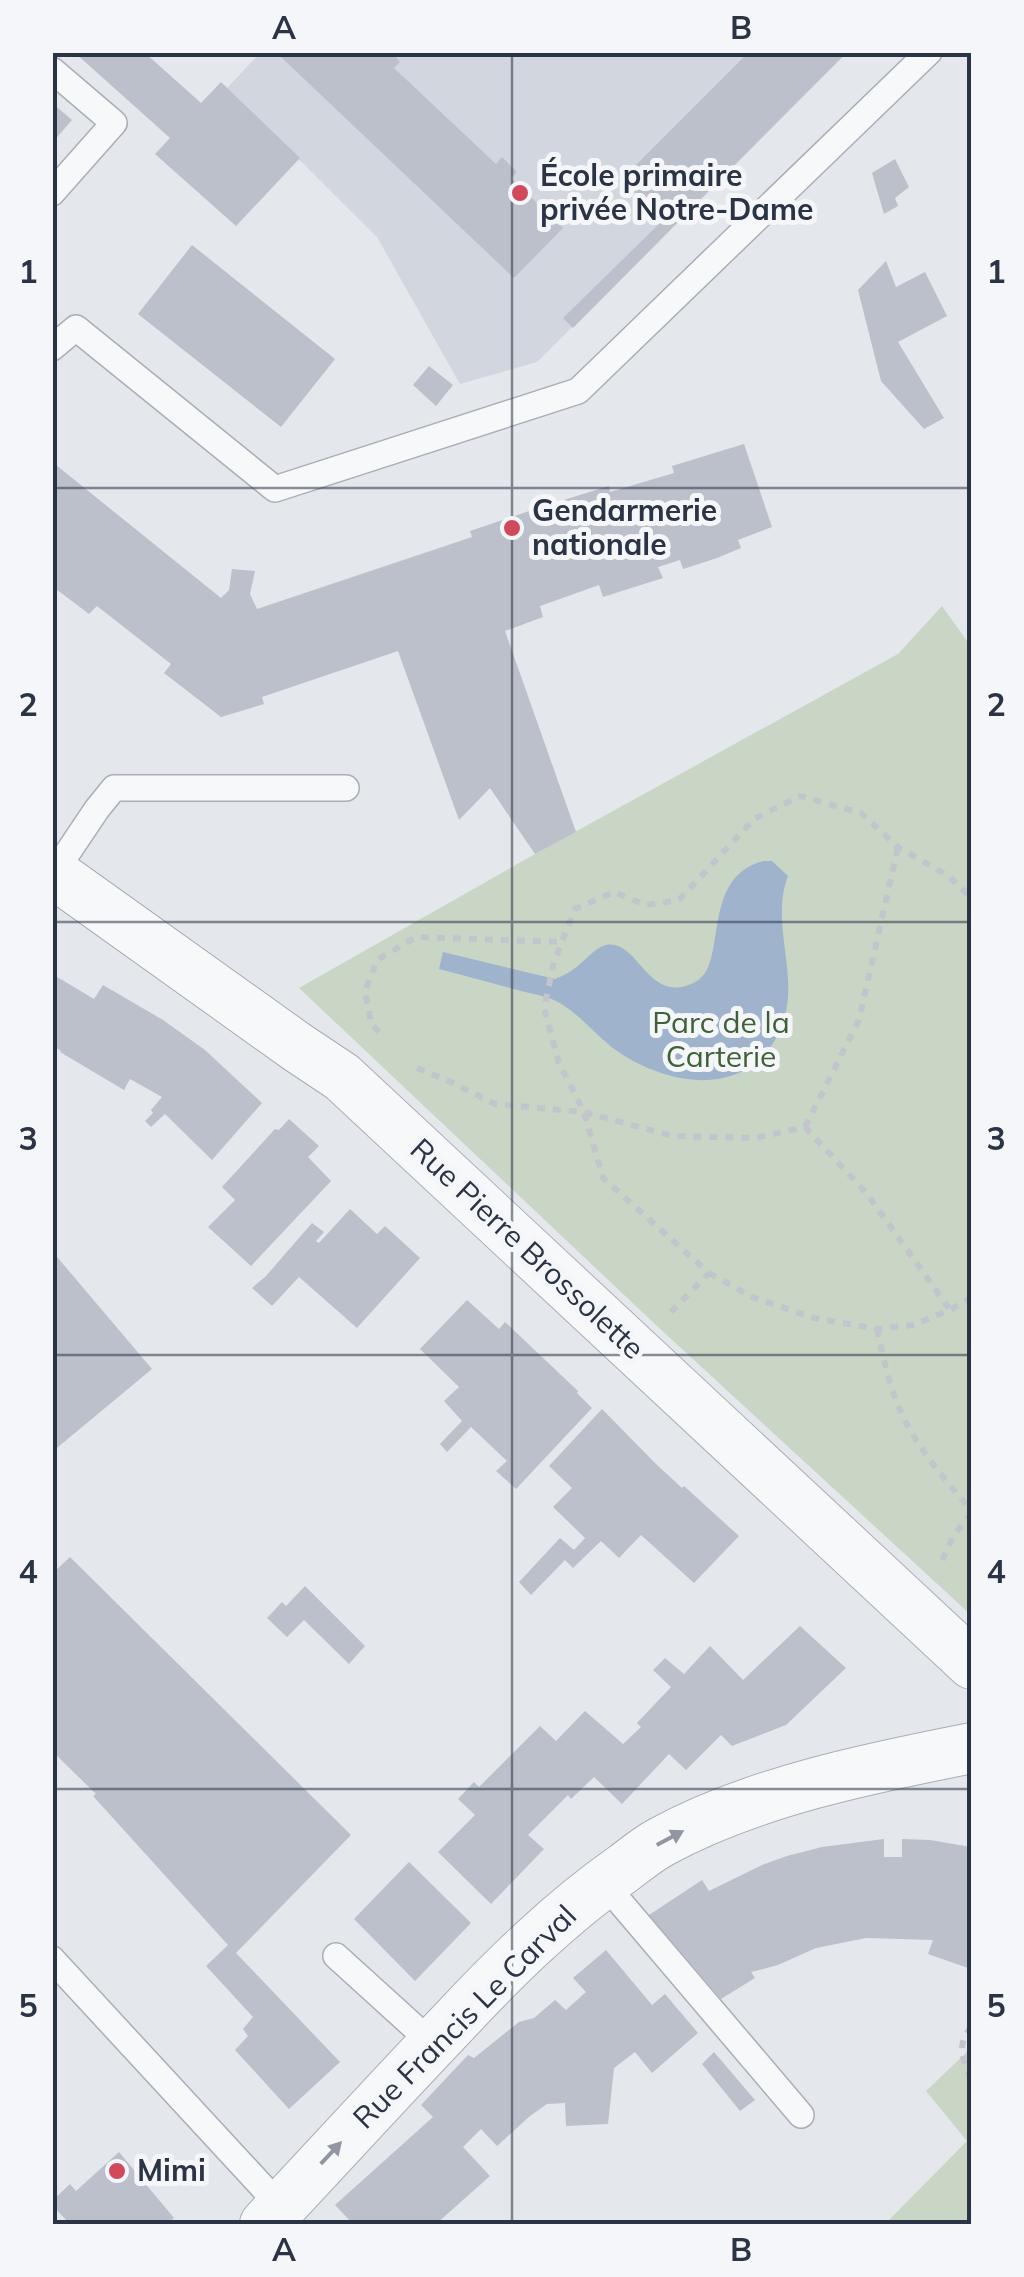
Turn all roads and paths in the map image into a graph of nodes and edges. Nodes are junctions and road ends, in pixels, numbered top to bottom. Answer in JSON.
{"nodes":[{"id":1,"x":930,"y":52,"type":"edge"},
{"id":2,"x":52,"y":70,"type":"edge"},
{"id":3,"x":52,"y":193,"type":"edge"},
{"id":4,"x":52,"y":348,"type":"edge"},
{"id":5,"x":346,"y":788,"type":"dead end"},
{"id":6,"x":898,"y":847,"type":"junction"},
{"id":7,"x":53,"y":873,"type":"edge"},
{"id":8,"x":972,"y":899,"type":"edge"},
{"id":9,"x":561,"y":942,"type":"junction"},
{"id":10,"x":384,"y":1038,"type":"dead end"},
{"id":11,"x":411,"y":1066,"type":"dead end"},
{"id":12,"x":584,"y":1112,"type":"junction"},
{"id":13,"x":805,"y":1127,"type":"junction"},
{"id":14,"x":709,"y":1273,"type":"junction"},
{"id":15,"x":972,"y":1298,"type":"edge"},
{"id":16,"x":950,"y":1310,"type":"junction"},
{"id":17,"x":670,"y":1313,"type":"dead end"},
{"id":18,"x":877,"y":1330,"type":"junction"},
{"id":19,"x":972,"y":1512,"type":"edge"},
{"id":20,"x":940,"y":1570,"type":"dead end"},
{"id":21,"x":972,"y":1664,"type":"edge"},
{"id":22,"x":972,"y":1748,"type":"edge"},
{"id":23,"x":603,"y":1882,"type":"junction"},
{"id":24,"x":336,"y":1956,"type":"dead end"},
{"id":25,"x":52,"y":1959,"type":"edge"},
{"id":26,"x":972,"y":2027,"type":"edge"},
{"id":27,"x":433,"y":2044,"type":"junction"},
{"id":28,"x":972,"y":2080,"type":"edge"},
{"id":29,"x":800,"y":2115,"type":"dead end"},
{"id":30,"x":282,"y":2219,"type":"edge"}],
"edges":[{"from":1,"to":4,"type":"lane"},
{"from":2,"to":3,"type":"lane"},
{"from":5,"to":7,"type":"lane"},
{"from":6,"to":8,"type":"path"},
{"from":6,"to":9,"type":"path"},
{"from":6,"to":13,"type":"path"},
{"from":7,"to":21,"type":"street","name":"Rue Pierre Brossolette"},
{"from":9,"to":10,"type":"path"},
{"from":9,"to":12,"type":"path"},
{"from":11,"to":12,"type":"path"},
{"from":12,"to":13,"type":"path"},
{"from":12,"to":14,"type":"path"},
{"from":13,"to":16,"type":"path"},
{"from":14,"to":17,"type":"path"},
{"from":14,"to":18,"type":"path"},
{"from":15,"to":16,"type":"path"},
{"from":16,"to":18,"type":"path"},
{"from":18,"to":19,"type":"path"},
{"from":19,"to":20,"type":"path"},
{"from":23,"to":22,"type":"street","name":"Rue Francis Le Carval","one_way":true},
{"from":23,"to":27,"type":"street","name":"Rue Francis Le Carval"},
{"from":23,"to":29,"type":"lane"},
{"from":24,"to":27,"type":"lane"},
{"from":25,"to":30,"type":"lane"},
{"from":26,"to":28,"type":"path"},
{"from":30,"to":27,"type":"street","name":"Rue Francis Le Carval","one_way":true}]}
